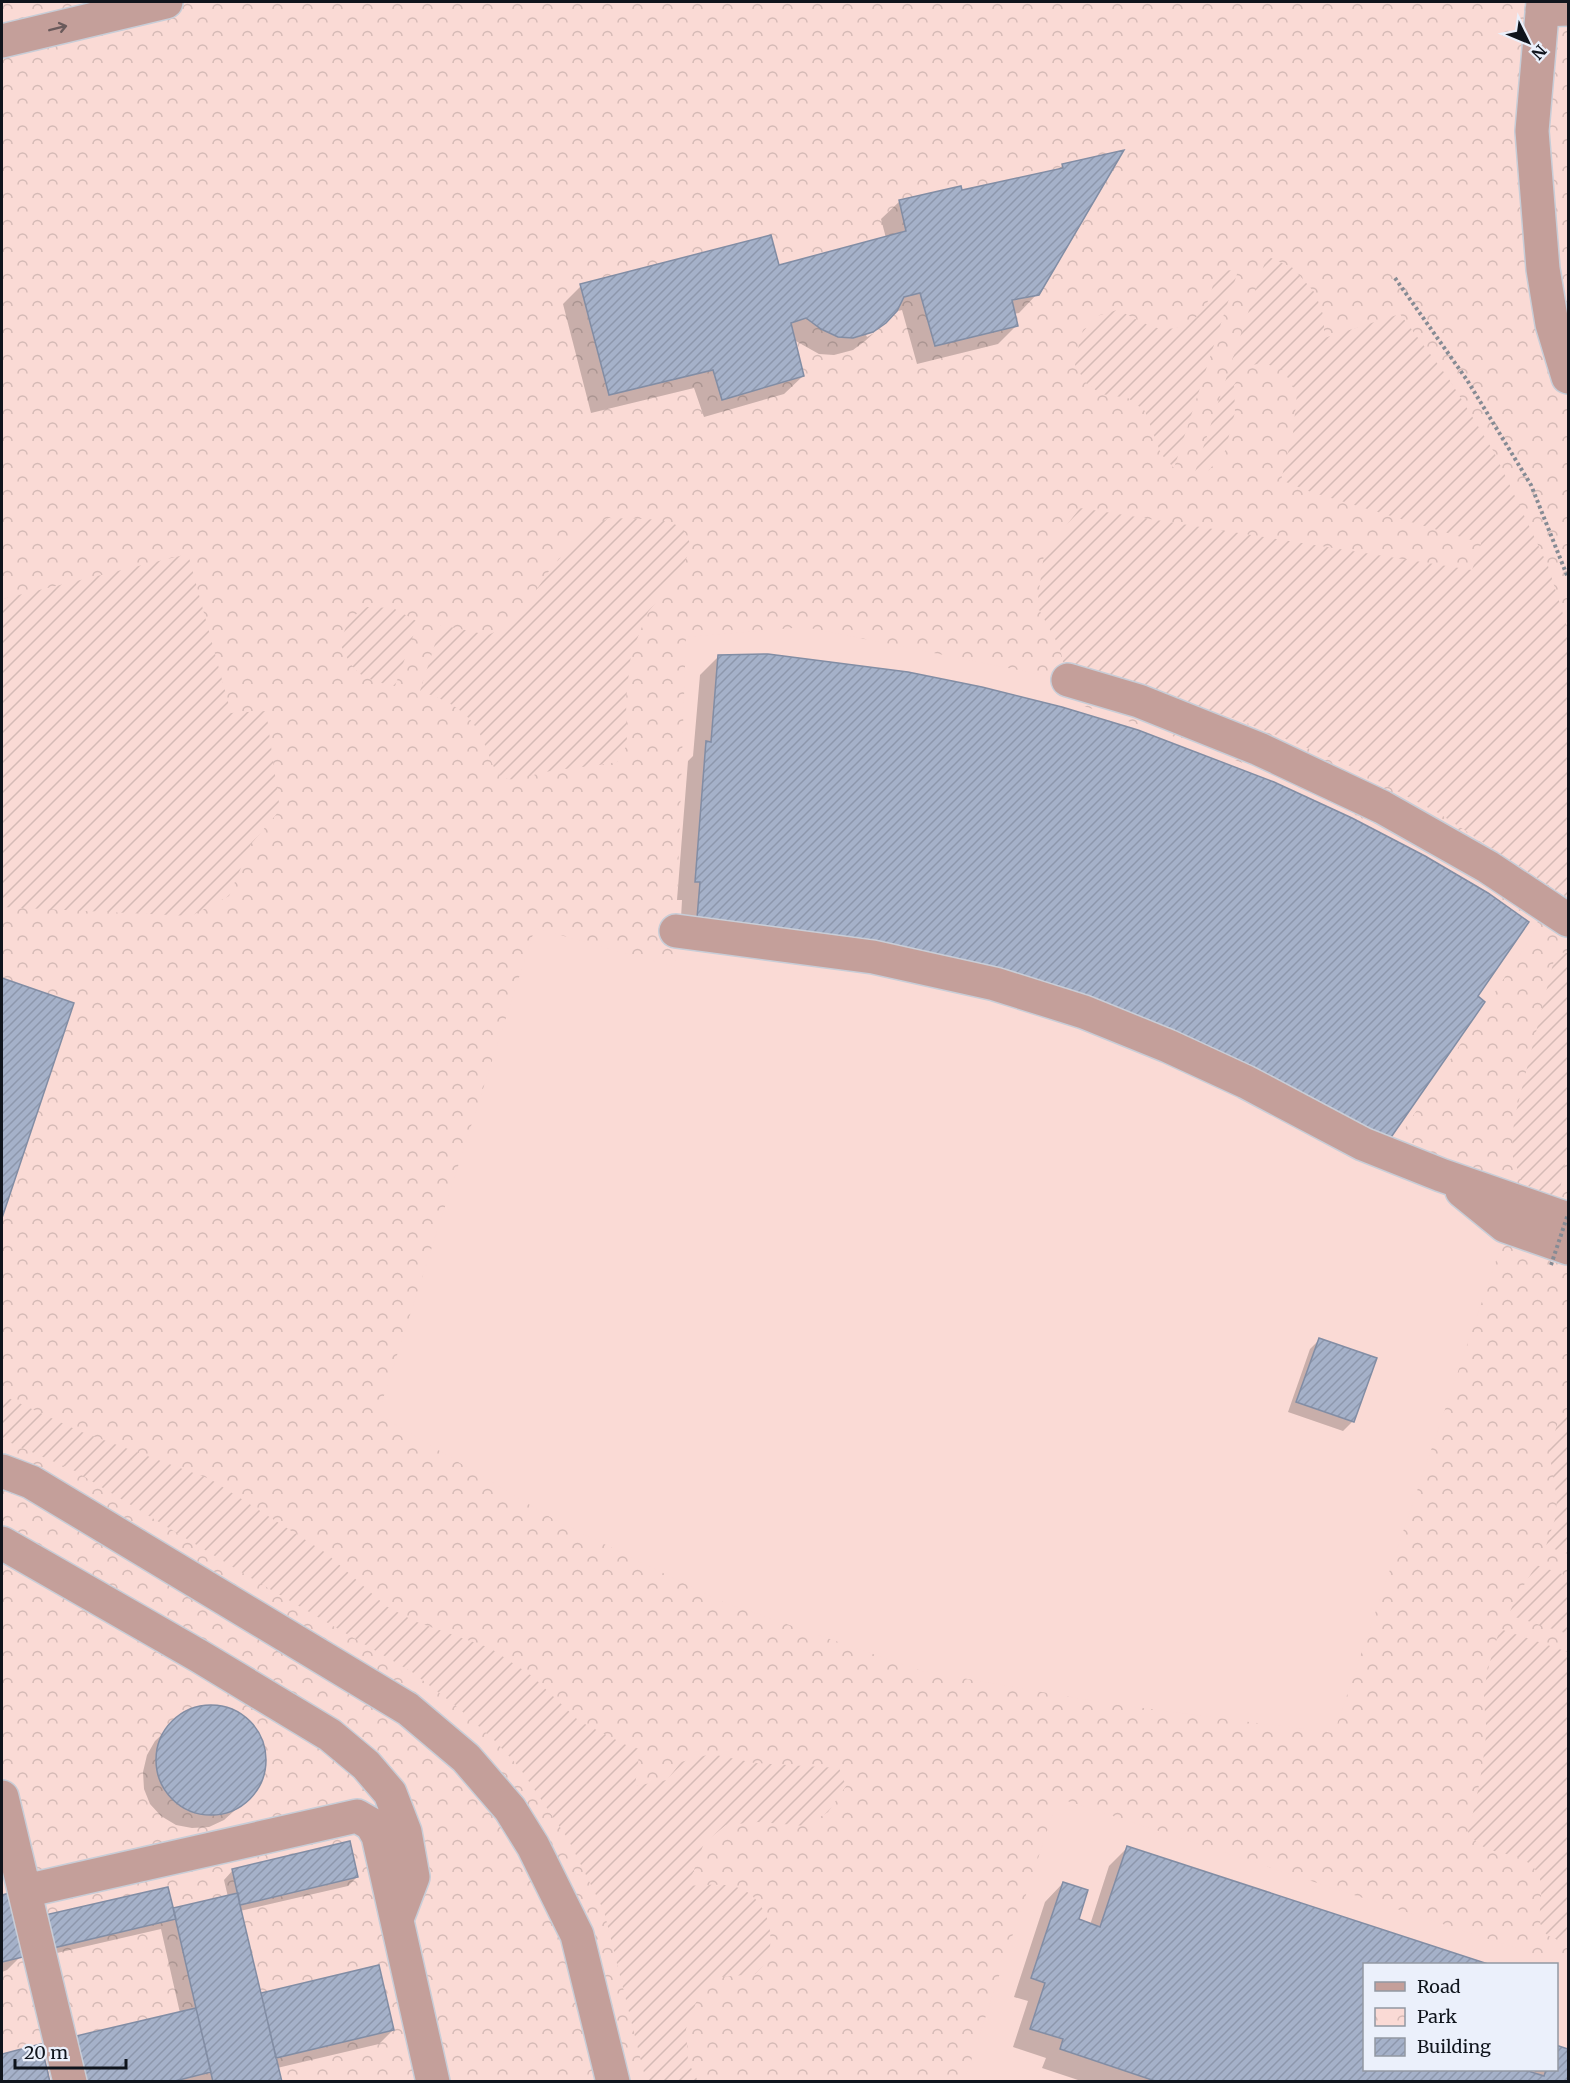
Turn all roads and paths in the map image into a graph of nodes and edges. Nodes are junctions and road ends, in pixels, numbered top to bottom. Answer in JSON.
{"nodes":[{"id":1,"x":166,"y":2,"type":"edge"},
{"id":2,"x":1551,"y":7,"type":"edge"},
{"id":3,"x":2,"y":41,"type":"edge"},
{"id":4,"x":1395,"y":278,"type":"dead end"},
{"id":5,"x":1569,"y":377,"type":"edge"},
{"id":6,"x":1569,"y":578,"type":"edge"},
{"id":7,"x":1068,"y":680,"type":"dead end"},
{"id":8,"x":1569,"y":920,"type":"edge"},
{"id":9,"x":676,"y":931,"type":"dead end"},
{"id":10,"x":1442,"y":1175,"type":"junction"},
{"id":11,"x":1569,"y":1214,"type":"edge"},
{"id":12,"x":1569,"y":1219,"type":"edge"},
{"id":13,"x":1560,"y":1257,"type":"edge"},
{"id":14,"x":2,"y":1471,"type":"edge"},
{"id":15,"x":2,"y":1543,"type":"edge"},
{"id":16,"x":2,"y":1797,"type":"edge"},
{"id":17,"x":25,"y":1891,"type":"junction"},
{"id":18,"x":397,"y":1918,"type":"junction"},
{"id":19,"x":70,"y":2082,"type":"edge"},
{"id":20,"x":433,"y":2082,"type":"edge"},
{"id":21,"x":613,"y":2082,"type":"edge"}],
"edges":[{"from":3,"to":1,"type":"street","one_way":true},
{"from":2,"to":5,"type":"street"},
{"from":4,"to":6,"type":"path"},
{"from":7,"to":8,"type":"street"},
{"from":9,"to":10,"type":"street"},
{"from":10,"to":12,"type":"street"},
{"from":10,"to":13,"type":"street"},
{"from":11,"to":13,"type":"path","bridge":true},
{"from":14,"to":21,"type":"street"},
{"from":15,"to":18,"type":"street"},
{"from":16,"to":17,"type":"street"},
{"from":17,"to":18,"type":"street"},
{"from":17,"to":19,"type":"street"},
{"from":18,"to":20,"type":"street"}]}
